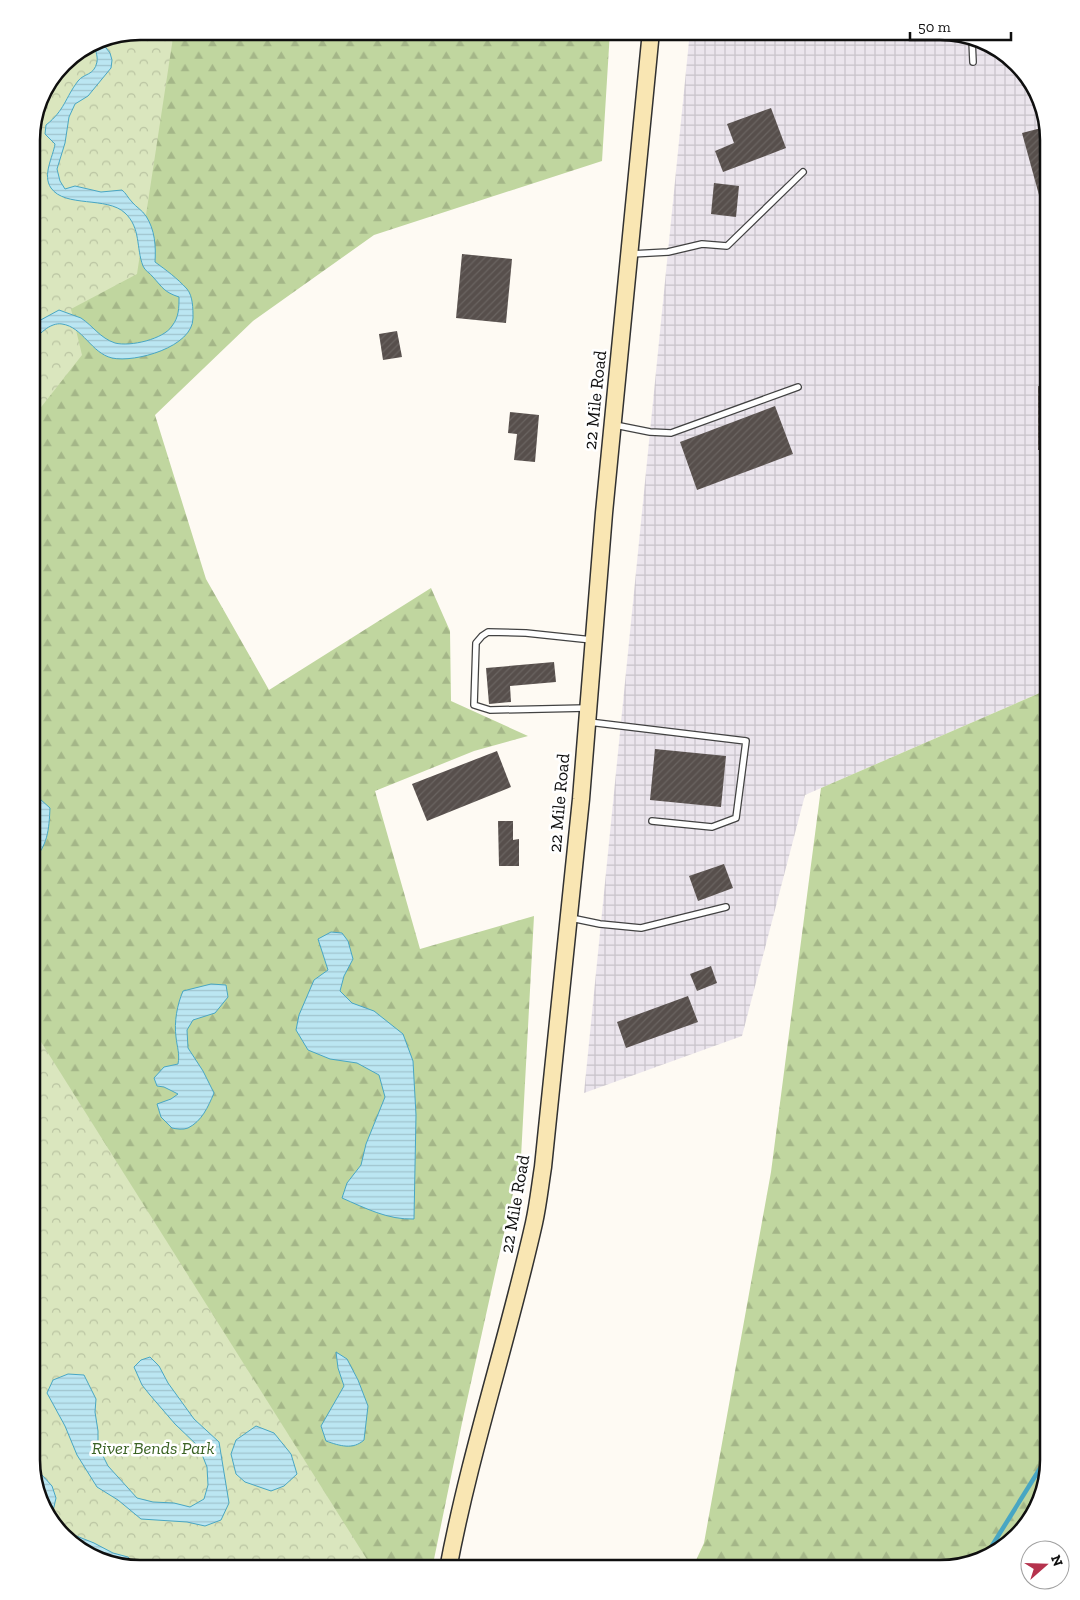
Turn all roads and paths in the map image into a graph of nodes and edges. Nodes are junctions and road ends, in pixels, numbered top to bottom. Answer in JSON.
{"nodes":[{"id":1,"x":650,"y":40,"type":"edge"},
{"id":2,"x":972,"y":45,"type":"edge"},
{"id":3,"x":973,"y":62,"type":"dead end"},
{"id":4,"x":803,"y":172,"type":"dead end"},
{"id":5,"x":629,"y":254,"type":"junction"},
{"id":6,"x":798,"y":387,"type":"dead end"},
{"id":7,"x":613,"y":425,"type":"junction"},
{"id":8,"x":594,"y":640,"type":"junction"},
{"id":9,"x":588,"y":715,"type":"junction"},
{"id":10,"x":652,"y":821,"type":"dead end"},
{"id":11,"x":726,"y":907,"type":"dead end"},
{"id":12,"x":568,"y":918,"type":"junction"},
{"id":13,"x":450,"y":1560,"type":"edge"}],
"edges":[{"from":1,"to":5,"type":"street","name":"22 Mile Road"},
{"from":2,"to":3,"type":"lane"},
{"from":4,"to":5,"type":"lane"},
{"from":5,"to":7,"type":"street","name":"22 Mile Road"},
{"from":6,"to":7,"type":"lane"},
{"from":7,"to":8,"type":"street","name":"22 Mile Road"},
{"from":8,"to":9,"type":"street","name":"22 Mile Road"},
{"from":8,"to":9,"type":"lane"},
{"from":9,"to":10,"type":"lane"},
{"from":9,"to":12,"type":"street","name":"22 Mile Road"},
{"from":11,"to":12,"type":"lane"},
{"from":12,"to":13,"type":"street","name":"22 Mile Road"}]}
